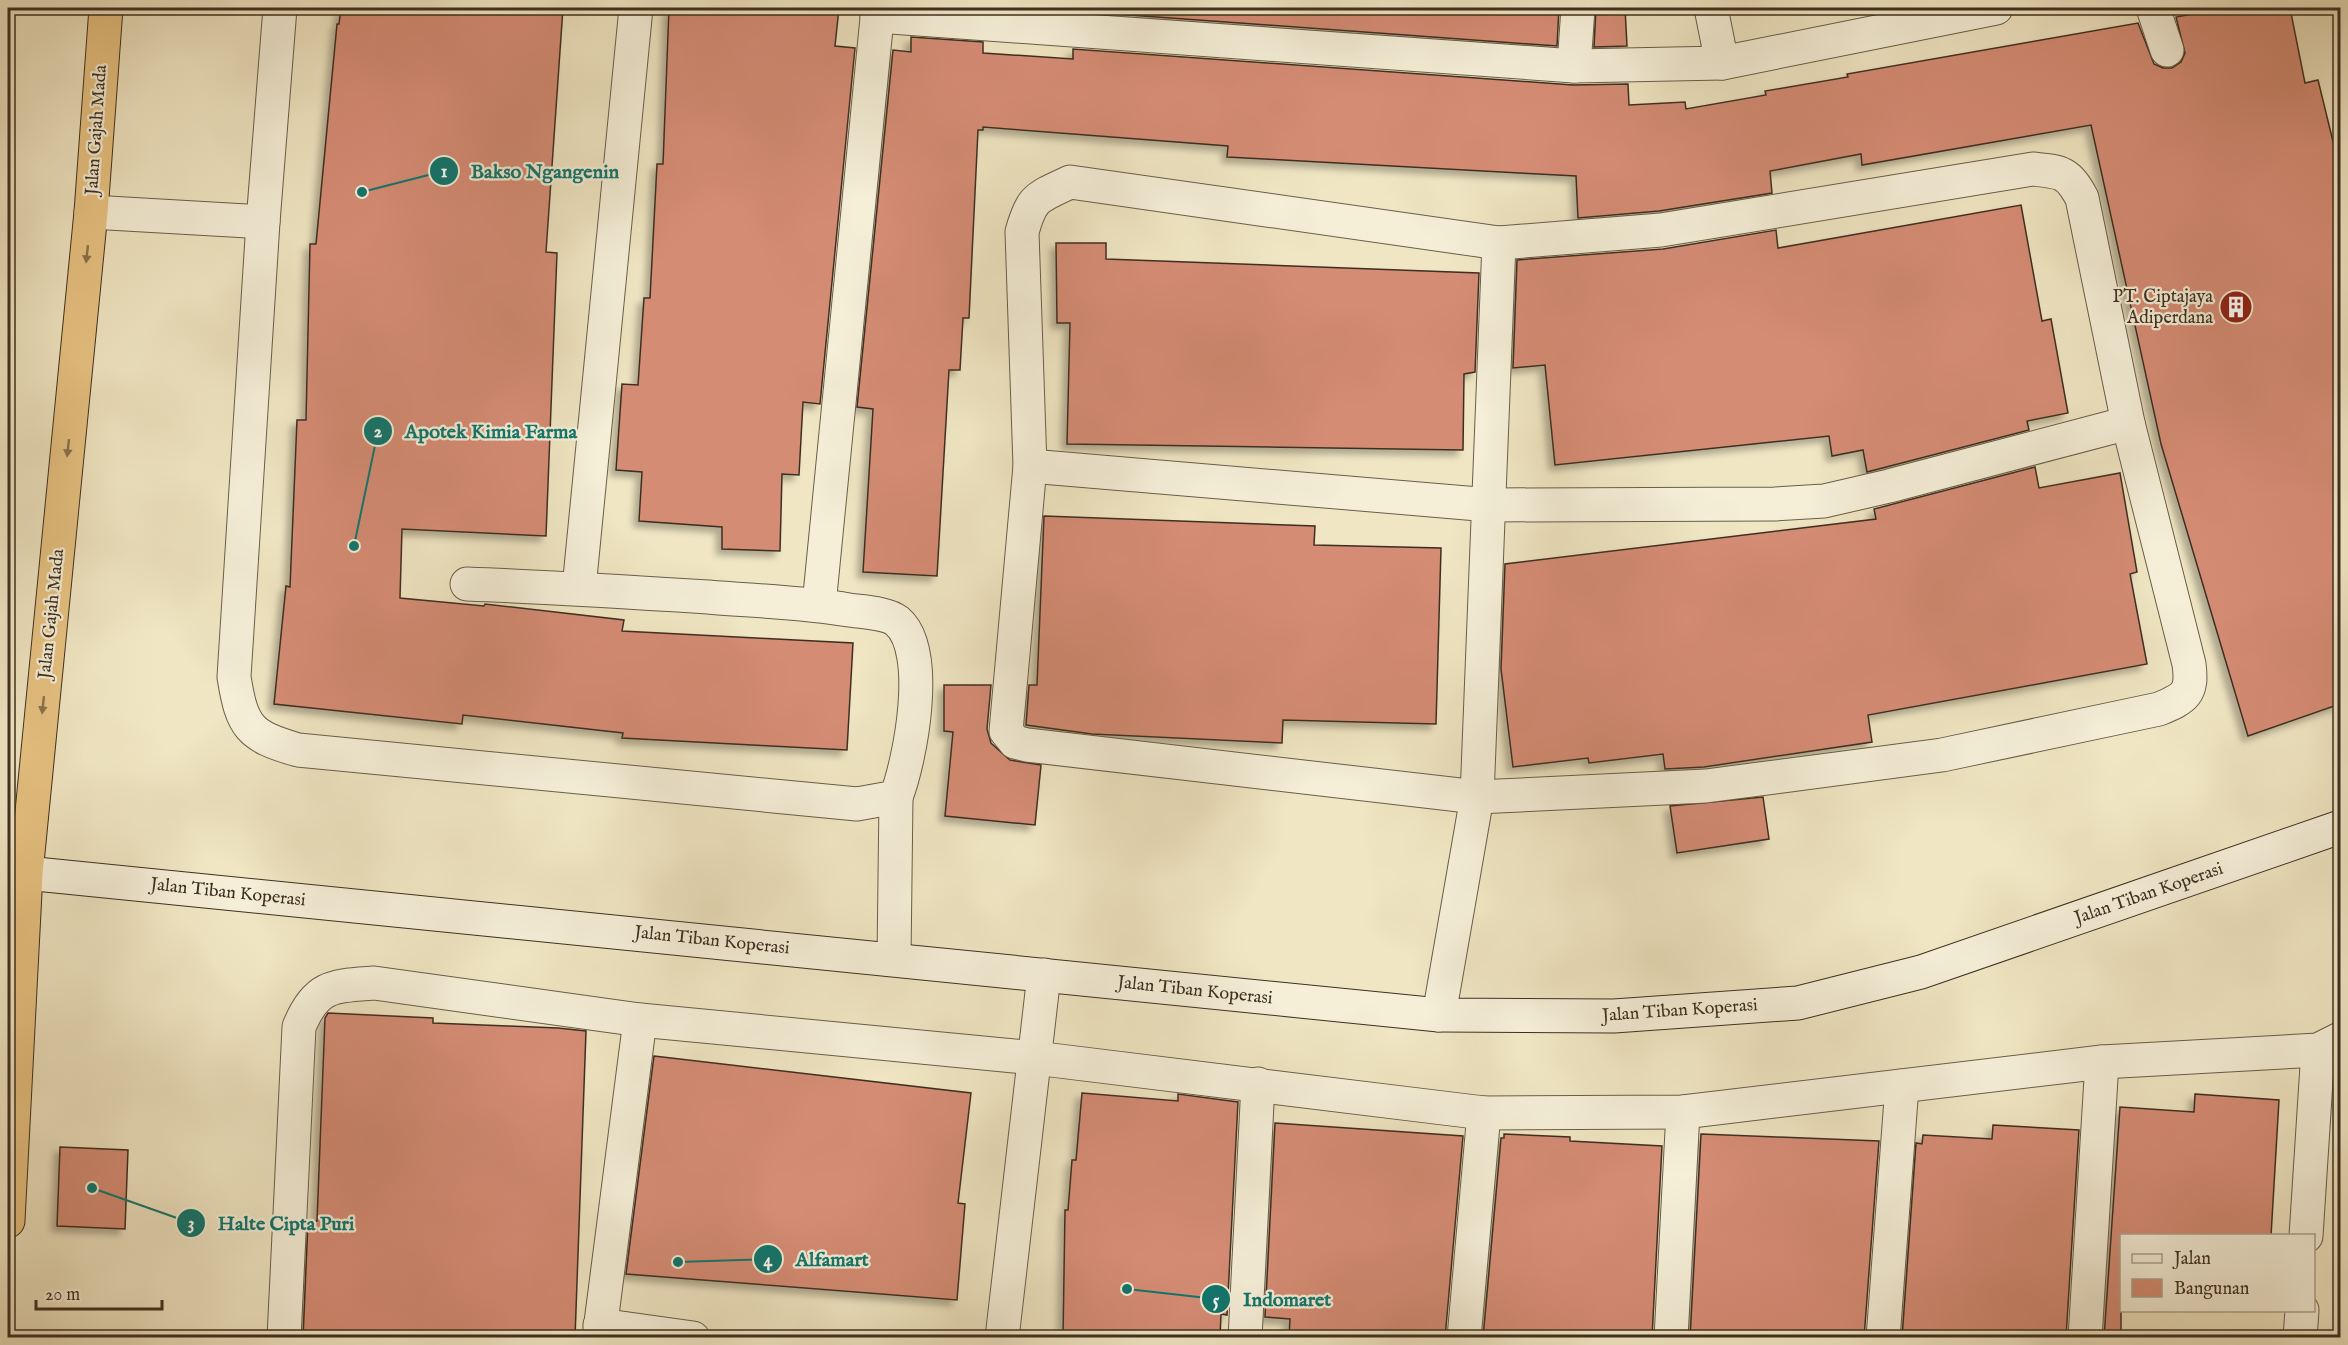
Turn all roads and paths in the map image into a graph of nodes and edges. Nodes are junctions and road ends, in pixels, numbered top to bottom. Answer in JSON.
{"nodes":[{"id":1,"x":106,"y":8,"type":"edge"},
{"id":2,"x":280,"y":8,"type":"edge"},
{"id":3,"x":636,"y":8,"type":"edge"},
{"id":4,"x":1578,"y":8,"type":"edge"},
{"id":5,"x":1711,"y":8,"type":"edge"},
{"id":6,"x":1996,"y":8,"type":"edge"},
{"id":7,"x":2153,"y":8,"type":"edge"},
{"id":8,"x":878,"y":12,"type":"edge"},
{"id":9,"x":2167,"y":50,"type":"dead end"},
{"id":10,"x":1722,"y":63,"type":"junction"},
{"id":11,"x":1574,"y":66,"type":"junction"},
{"id":12,"x":92,"y":212,"type":"junction"},
{"id":13,"x":263,"y":222,"type":"junction"},
{"id":14,"x":1499,"y":243,"type":"junction"},
{"id":15,"x":2128,"y":423,"type":"junction"},
{"id":16,"x":1030,"y":466,"type":"junction"},
{"id":17,"x":1490,"y":505,"type":"junction"},
{"id":18,"x":467,"y":584,"type":"dead end"},
{"id":19,"x":579,"y":588,"type":"junction"},
{"id":20,"x":819,"y":605,"type":"junction"},
{"id":21,"x":896,"y":797,"type":"junction"},
{"id":22,"x":1477,"y":797,"type":"junction"},
{"id":23,"x":2340,"y":827,"type":"edge"},
{"id":24,"x":26,"y":873,"type":"junction"},
{"id":25,"x":894,"y":959,"type":"junction"},
{"id":26,"x":1044,"y":975,"type":"junction"},
{"id":27,"x":1439,"y":1015,"type":"junction"},
{"id":28,"x":640,"y":1020,"type":"junction"},
{"id":29,"x":2329,"y":1045,"type":"edge"},
{"id":30,"x":1035,"y":1058,"type":"junction"},
{"id":31,"x":2102,"y":1062,"type":"junction"},
{"id":32,"x":1258,"y":1084,"type":"junction"},
{"id":33,"x":1902,"y":1086,"type":"junction"},
{"id":34,"x":1683,"y":1112,"type":"junction"},
{"id":35,"x":1484,"y":1113,"type":"junction"},
{"id":36,"x":8,"y":1221,"type":"edge"},
{"id":37,"x":2306,"y":1234,"type":"edge"},
{"id":38,"x":2302,"y":1312,"type":"edge"},
{"id":39,"x":600,"y":1331,"type":"edge"},
{"id":40,"x":284,"y":1338,"type":"edge"},
{"id":41,"x":693,"y":1338,"type":"edge"},
{"id":42,"x":1002,"y":1338,"type":"edge"},
{"id":43,"x":1245,"y":1338,"type":"edge"},
{"id":44,"x":1464,"y":1338,"type":"edge"},
{"id":45,"x":1671,"y":1338,"type":"edge"},
{"id":46,"x":1882,"y":1338,"type":"edge"},
{"id":47,"x":2085,"y":1338,"type":"edge"},
{"id":48,"x":2300,"y":1338,"type":"edge"}],
"edges":[{"from":1,"to":12,"type":"highway","name":"Jalan Gajah Mada"},
{"from":2,"to":13,"type":"street"},
{"from":3,"to":19,"type":"street"},
{"from":4,"to":11,"type":"street"},
{"from":5,"to":10,"type":"street"},
{"from":6,"to":10,"type":"street"},
{"from":7,"to":9,"type":"street"},
{"from":8,"to":11,"type":"street"},
{"from":8,"to":20,"type":"street"},
{"from":10,"to":11,"type":"street"},
{"from":12,"to":13,"type":"street"},
{"from":12,"to":24,"type":"highway","name":"Jalan Gajah Mada","one_way":true},
{"from":13,"to":21,"type":"street"},
{"from":14,"to":15,"type":"street"},
{"from":14,"to":16,"type":"street"},
{"from":14,"to":17,"type":"street"},
{"from":15,"to":17,"type":"street"},
{"from":15,"to":22,"type":"street"},
{"from":16,"to":17,"type":"street"},
{"from":16,"to":22,"type":"street"},
{"from":17,"to":22,"type":"street"},
{"from":18,"to":19,"type":"street"},
{"from":19,"to":20,"type":"street"},
{"from":20,"to":21,"type":"street"},
{"from":21,"to":25,"type":"street"},
{"from":22,"to":27,"type":"street"},
{"from":23,"to":27,"type":"street","name":"Jalan Tiban Koperasi"},
{"from":24,"to":25,"type":"street","name":"Jalan Tiban Koperasi"},
{"from":24,"to":36,"type":"highway","name":"Jalan Gajah Mada"},
{"from":25,"to":26,"type":"street","name":"Jalan Tiban Koperasi"},
{"from":26,"to":27,"type":"street","name":"Jalan Tiban Koperasi"},
{"from":26,"to":30,"type":"street"},
{"from":28,"to":30,"type":"street"},
{"from":28,"to":39,"type":"street"},
{"from":28,"to":40,"type":"street"},
{"from":29,"to":31,"type":"street"},
{"from":29,"to":37,"type":"street"},
{"from":30,"to":32,"type":"street"},
{"from":30,"to":42,"type":"street"},
{"from":31,"to":33,"type":"street"},
{"from":31,"to":47,"type":"street"},
{"from":32,"to":35,"type":"street"},
{"from":32,"to":43,"type":"street"},
{"from":33,"to":34,"type":"street"},
{"from":33,"to":46,"type":"street"},
{"from":34,"to":35,"type":"street"},
{"from":34,"to":45,"type":"street"},
{"from":35,"to":44,"type":"street"},
{"from":38,"to":48,"type":"street"},
{"from":39,"to":41,"type":"street"}]}
